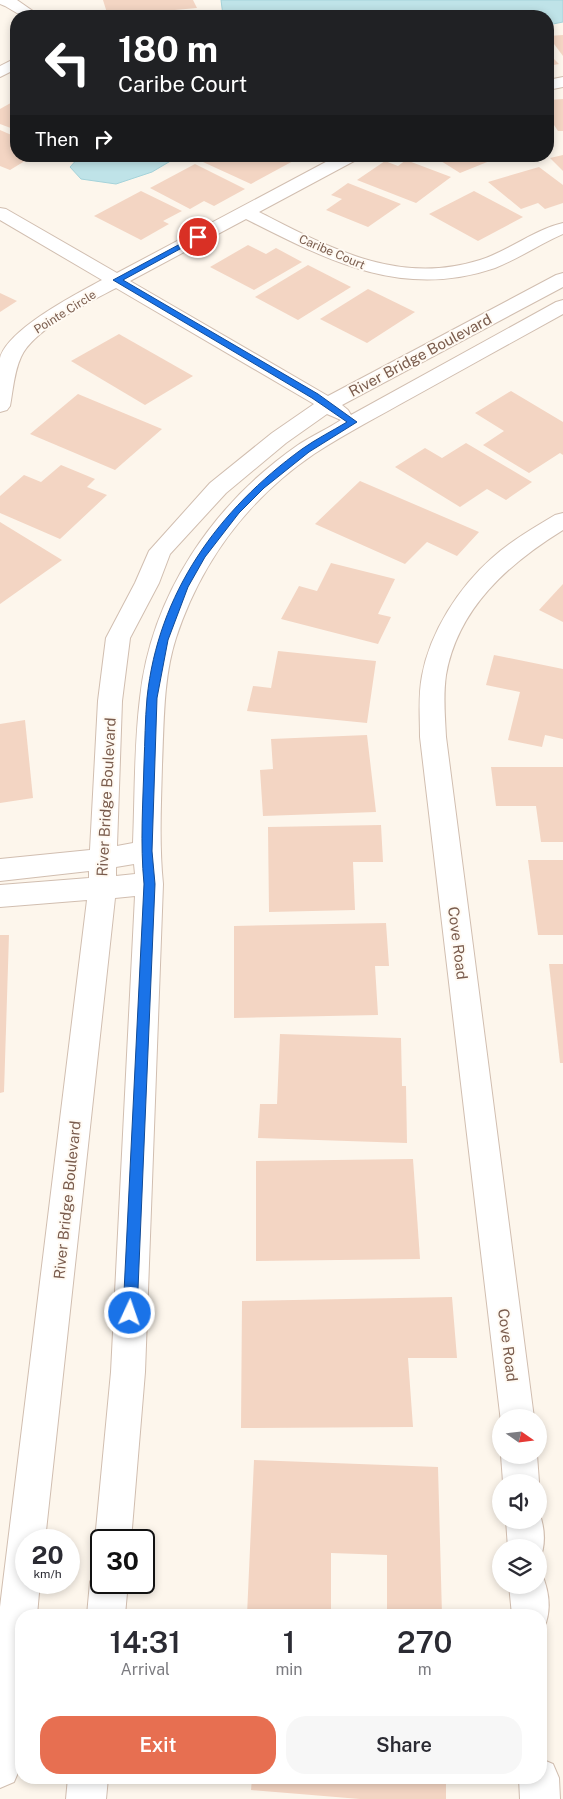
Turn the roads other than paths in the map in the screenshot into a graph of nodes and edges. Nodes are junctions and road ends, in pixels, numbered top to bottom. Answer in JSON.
{"nodes":[{"id":1,"x":0,"y":0,"type":"edge"},
{"id":2,"x":23,"y":10,"type":"edge"},
{"id":3,"x":339,"y":162,"type":"edge"},
{"id":4,"x":246,"y":212,"type":"junction"},
{"id":5,"x":0,"y":213,"type":"edge"},
{"id":6,"x":563,"y":228,"type":"edge"},
{"id":7,"x":563,"y":279,"type":"edge"},
{"id":8,"x":117,"y":280,"type":"junction"},
{"id":9,"x":563,"y":306,"type":"edge"},
{"id":10,"x":328,"y":404,"type":"junction"},
{"id":11,"x":0,"y":406,"type":"edge"},
{"id":12,"x":353,"y":422,"type":"junction"},
{"id":13,"x":563,"y":520,"type":"edge"},
{"id":14,"x":146,"y":851,"type":"junction"},
{"id":15,"x":103,"y":859,"type":"junction"},
{"id":16,"x":0,"y":870,"type":"edge"},
{"id":17,"x":149,"y":884,"type":"junction"},
{"id":18,"x":102,"y":889,"type":"junction"},
{"id":19,"x":0,"y":896,"type":"edge"},
{"id":20,"x":516,"y":1409,"type":"edge"},
{"id":21,"x":28,"y":1529,"type":"edge"},
{"id":22,"x":114,"y":1529,"type":"edge"},
{"id":23,"x":20,"y":1594,"type":"edge"},
{"id":24,"x":108,"y":1594,"type":"edge"},
{"id":25,"x":529,"y":1594,"type":"edge"},
{"id":26,"x":19,"y":1609,"type":"edge"},
{"id":27,"x":107,"y":1609,"type":"edge"},
{"id":28,"x":530,"y":1609,"type":"edge"},
{"id":29,"x":15,"y":1639,"type":"edge"},
{"id":30,"x":0,"y":1768,"type":"edge"},
{"id":31,"x":87,"y":1784,"type":"edge"},
{"id":32,"x":540,"y":1784,"type":"edge"},
{"id":33,"x":86,"y":1799,"type":"edge"},
{"id":34,"x":540,"y":1799,"type":"edge"}],
"edges":[{"from":1,"to":2,"type":"street"},
{"from":3,"to":4,"type":"street"},
{"from":4,"to":6,"type":"street","name":"Caribe Court"},
{"from":4,"to":8,"type":"street"},
{"from":5,"to":8,"type":"street"},
{"from":7,"to":10,"type":"street","name":"River Bridge Boulevard"},
{"from":8,"to":10,"type":"street"},
{"from":8,"to":11,"type":"street","name":"Pointe Circle"},
{"from":9,"to":12,"type":"street","name":"River Bridge Boulevard"},
{"from":10,"to":12,"type":"street"},
{"from":10,"to":15,"type":"street","name":"River Bridge Boulevard"},
{"from":12,"to":14,"type":"street","name":"River Bridge Boulevard"},
{"from":13,"to":20,"type":"street","name":"Cove Road"},
{"from":14,"to":15,"type":"street"},
{"from":14,"to":17,"type":"street","name":"River Bridge Boulevard"},
{"from":15,"to":16,"type":"street"},
{"from":15,"to":18,"type":"street","name":"River Bridge Boulevard"},
{"from":17,"to":18,"type":"street"},
{"from":17,"to":22,"type":"street","name":"River Bridge Boulevard"},
{"from":18,"to":19,"type":"street"},
{"from":18,"to":21,"type":"street","name":"River Bridge Boulevard"},
{"from":23,"to":26,"type":"street"},
{"from":24,"to":27,"type":"street"},
{"from":25,"to":28,"type":"street"},
{"from":29,"to":30,"type":"street"},
{"from":31,"to":33,"type":"street"},
{"from":32,"to":34,"type":"street"}]}
